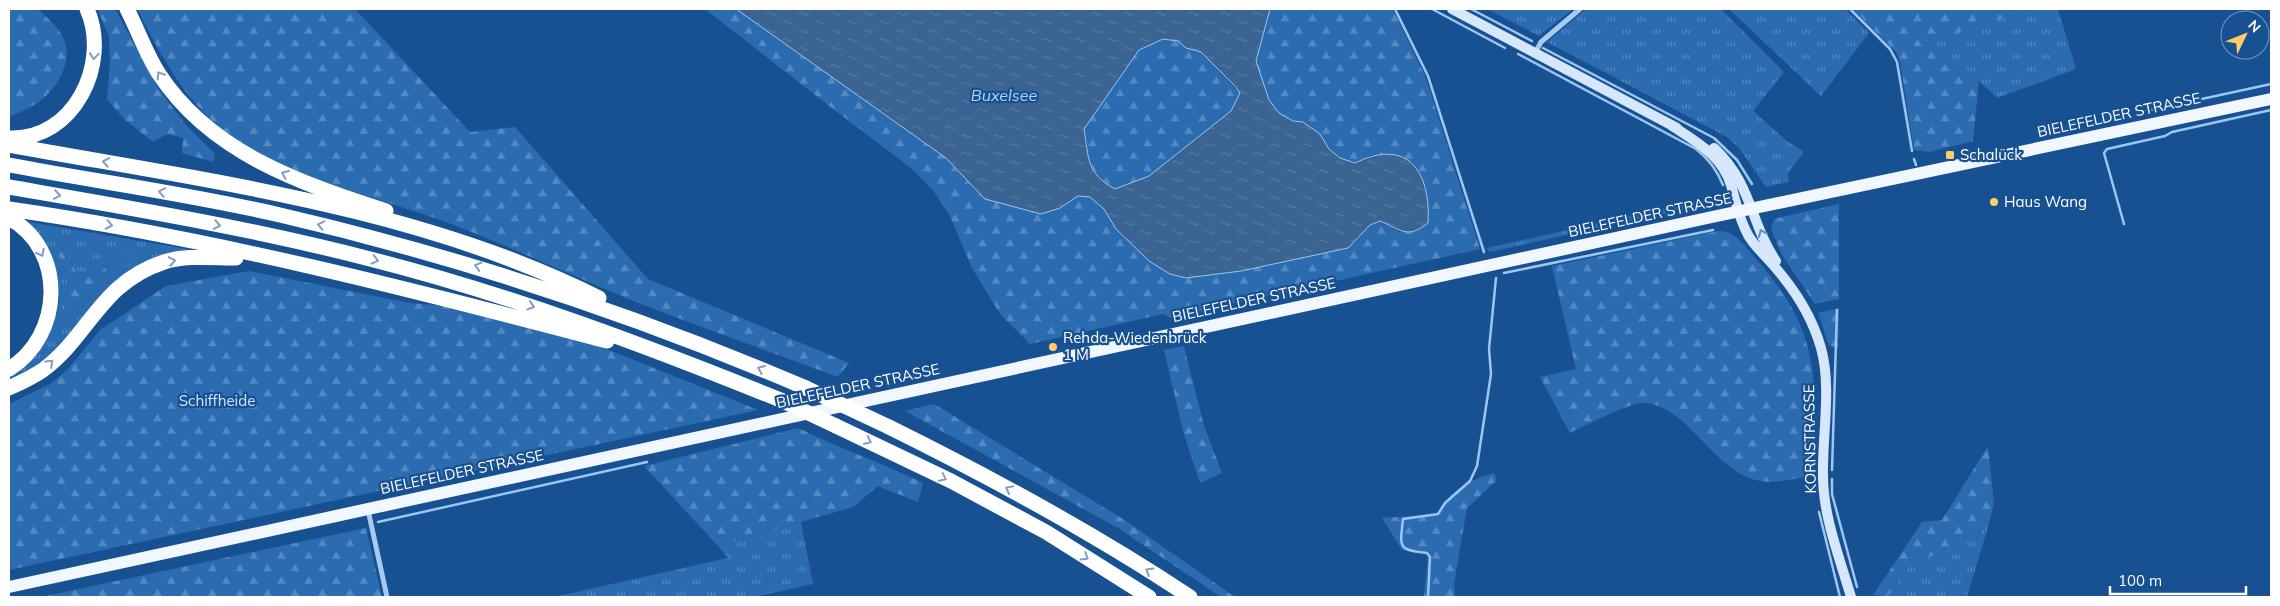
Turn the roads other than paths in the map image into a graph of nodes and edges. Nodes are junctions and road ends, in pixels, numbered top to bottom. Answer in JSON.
{"nodes":[{"id":1,"x":87,"y":9,"type":"edge"},
{"id":2,"x":127,"y":9,"type":"edge"},
{"id":3,"x":1452,"y":9,"type":"edge"},
{"id":4,"x":1580,"y":9,"type":"edge"},
{"id":5,"x":1535,"y":53,"type":"junction"},
{"id":6,"x":2271,"y":99,"type":"edge"},
{"id":7,"x":1671,"y":125,"type":"junction"},
{"id":8,"x":9,"y":138,"type":"edge"},
{"id":9,"x":9,"y":145,"type":"edge"},
{"id":10,"x":9,"y":166,"type":"edge"},
{"id":11,"x":9,"y":187,"type":"edge"},
{"id":12,"x":9,"y":209,"type":"edge"},
{"id":13,"x":1754,"y":209,"type":"junction"},
{"id":14,"x":1738,"y":213,"type":"junction"},
{"id":15,"x":9,"y":218,"type":"edge"},
{"id":16,"x":444,"y":236,"type":"junction"},
{"id":17,"x":299,"y":264,"type":"junction"},
{"id":18,"x":1791,"y":285,"type":"junction"},
{"id":19,"x":656,"y":327,"type":"junction"},
{"id":20,"x":688,"y":363,"type":"junction"},
{"id":21,"x":9,"y":369,"type":"edge"},
{"id":22,"x":9,"y":388,"type":"edge"},
{"id":23,"x":367,"y":509,"type":"junction"},
{"id":24,"x":9,"y":587,"type":"edge"},
{"id":25,"x":387,"y":597,"type":"edge"},
{"id":26,"x":1149,"y":597,"type":"edge"},
{"id":27,"x":1190,"y":597,"type":"edge"},
{"id":28,"x":1850,"y":597,"type":"edge"}],
"edges":[{"from":1,"to":8,"type":"highway","one_way":true},
{"from":16,"to":2,"type":"highway","one_way":true},
{"from":3,"to":5,"type":"street"},
{"from":4,"to":5,"type":"street"},
{"from":5,"to":7,"type":"street"},
{"from":6,"to":13,"type":"main road","name":"BIELEFELDER STRASSE"},
{"from":7,"to":13,"type":"street","name":"KORNSTRASSE"},
{"from":7,"to":14,"type":"street","name":"KORNSTRASSE"},
{"from":16,"to":9,"type":"highway","one_way":true},
{"from":19,"to":10,"type":"highway","one_way":true},
{"from":11,"to":20,"type":"highway","one_way":true},
{"from":12,"to":17,"type":"highway","one_way":true},
{"from":13,"to":14,"type":"main road","name":"BIELEFELDER STRASSE"},
{"from":18,"to":13,"type":"street","name":"KORNSTRASSE","one_way":true},
{"from":14,"to":18,"type":"street","name":"KORNSTRASSE"},
{"from":14,"to":23,"type":"main road","name":"BIELEFELDER STRASSE"},
{"from":15,"to":21,"type":"highway","one_way":true},
{"from":16,"to":19,"type":"highway"},
{"from":17,"to":20,"type":"highway"},
{"from":22,"to":17,"type":"highway","one_way":true},
{"from":18,"to":28,"type":"street","name":"KORNSTRASSE"},
{"from":27,"to":19,"type":"highway","one_way":true,"bridge":true},
{"from":20,"to":26,"type":"highway","one_way":true,"bridge":true},
{"from":23,"to":24,"type":"main road","name":"BIELEFELDER STRASSE"},
{"from":23,"to":25,"type":"street"}]}
